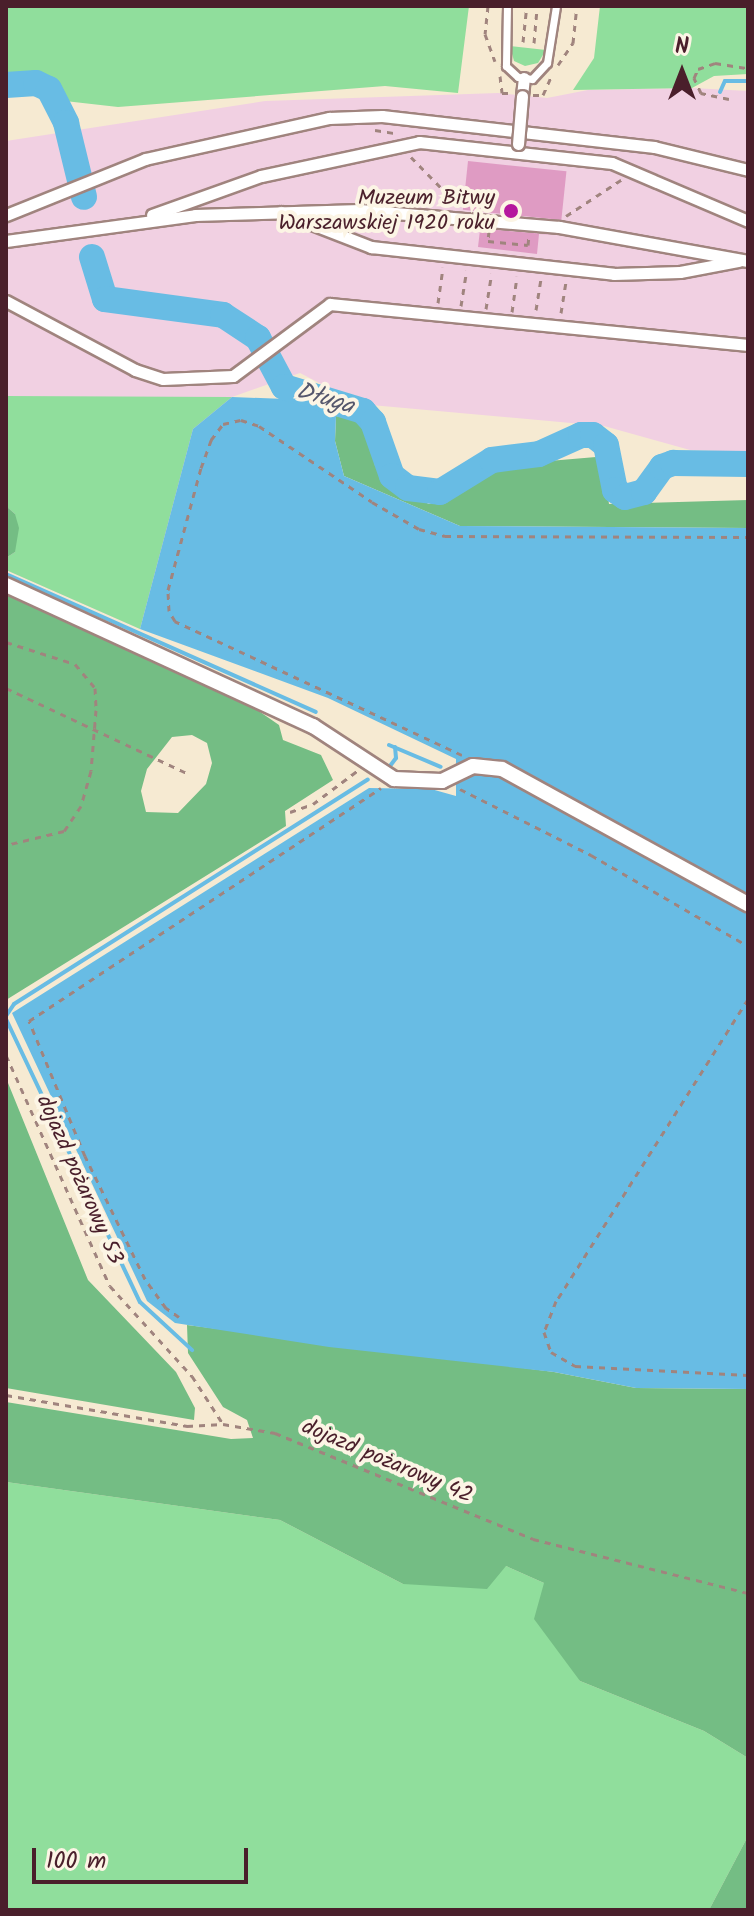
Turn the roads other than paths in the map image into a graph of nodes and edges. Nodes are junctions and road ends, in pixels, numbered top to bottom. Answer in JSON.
{"nodes":[{"id":1,"x":507,"y":6,"type":"edge"},
{"id":2,"x":556,"y":6,"type":"edge"},
{"id":3,"x":524,"y":78,"type":"junction"},
{"id":4,"x":518,"y":148,"type":"junction"},
{"id":5,"x":748,"y":170,"type":"edge"},
{"id":6,"x":277,"y":210,"type":"junction"},
{"id":7,"x":6,"y":215,"type":"edge"},
{"id":8,"x":141,"y":220,"type":"junction"},
{"id":9,"x":748,"y":221,"type":"edge"},
{"id":10,"x":6,"y":241,"type":"edge"},
{"id":11,"x":746,"y":260,"type":"edge"},
{"id":12,"x":6,"y":301,"type":"edge"},
{"id":13,"x":748,"y":345,"type":"edge"},
{"id":14,"x":6,"y":585,"type":"edge"},
{"id":15,"x":748,"y":904,"type":"edge"}],
"edges":[{"from":1,"to":3,"type":"lane"},
{"from":2,"to":3,"type":"lane"},
{"from":3,"to":4,"type":"street","bridge":true},
{"from":4,"to":8,"type":"street"},
{"from":4,"to":9,"type":"street"},
{"from":5,"to":7,"type":"street"},
{"from":6,"to":8,"type":"street"},
{"from":6,"to":11,"type":"street"},
{"from":6,"to":11,"type":"street"},
{"from":8,"to":10,"type":"street"},
{"from":12,"to":13,"type":"street"},
{"from":14,"to":15,"type":"street"}]}
